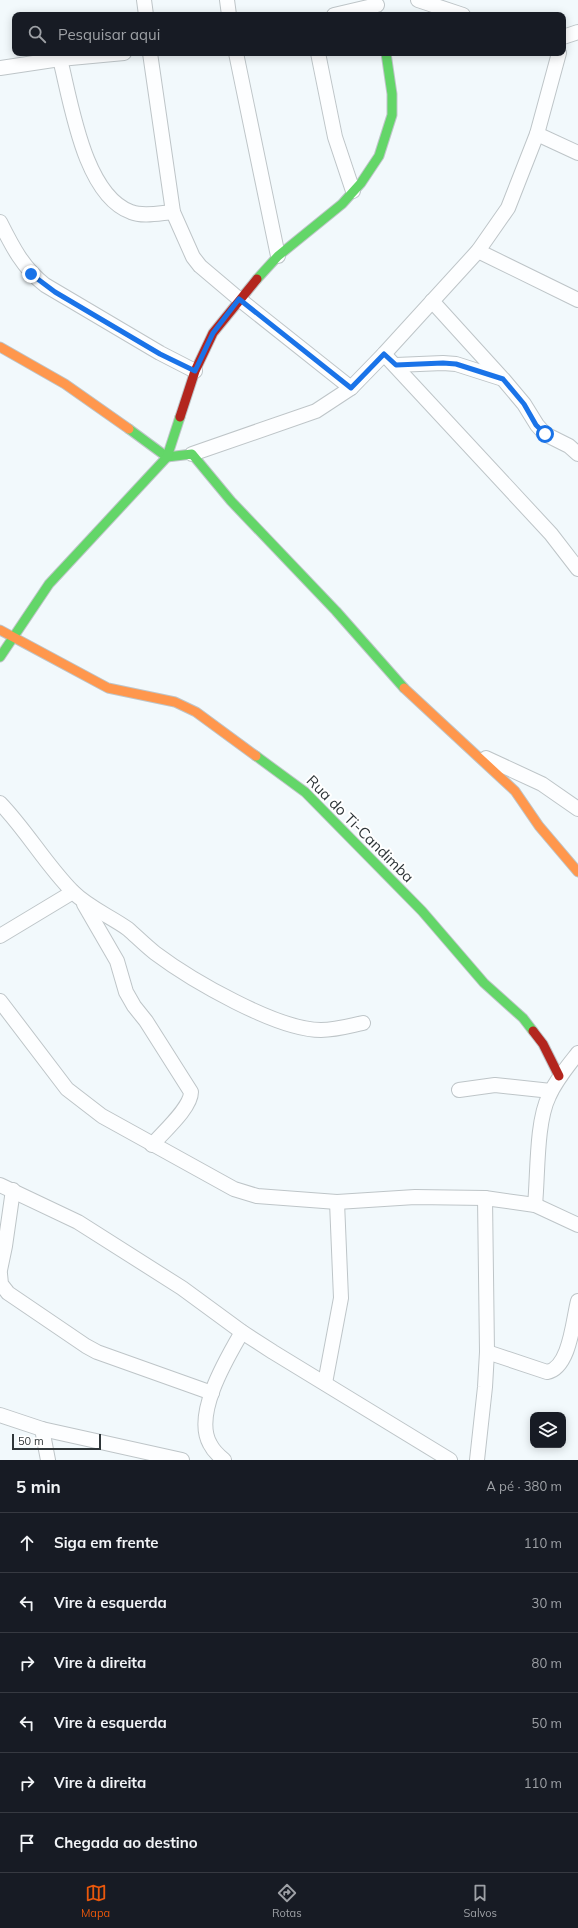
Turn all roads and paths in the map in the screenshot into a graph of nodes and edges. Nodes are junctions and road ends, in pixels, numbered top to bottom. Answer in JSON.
{"nodes":[{"id":1,"x":144,"y":0,"type":"edge"},
{"id":2,"x":228,"y":0,"type":"edge"},
{"id":3,"x":418,"y":0,"type":"edge"},
{"id":4,"x":442,"y":3,"type":"edge"},
{"id":5,"x":379,"y":7,"type":"edge"},
{"id":6,"x":146,"y":12,"type":"edge"},
{"id":7,"x":229,"y":12,"type":"edge"},
{"id":8,"x":351,"y":12,"type":"edge"},
{"id":9,"x":458,"y":12,"type":"edge"},
{"id":10,"x":578,"y":32,"type":"edge"},
{"id":11,"x":566,"y":37,"type":"edge"},
{"id":12,"x":92,"y":56,"type":"edge"},
{"id":13,"x":150,"y":56,"type":"edge"},
{"id":14,"x":237,"y":56,"type":"edge"},
{"id":15,"x":319,"y":56,"type":"edge"},
{"id":16,"x":386,"y":56,"type":"edge"},
{"id":17,"x":558,"y":56,"type":"edge"},
{"id":18,"x":60,"y":59,"type":"junction"},
{"id":19,"x":0,"y":68,"type":"edge"},
{"id":20,"x":537,"y":134,"type":"junction"},
{"id":21,"x":578,"y":153,"type":"edge"},
{"id":22,"x":353,"y":191,"type":"junction"},
{"id":23,"x":173,"y":212,"type":"junction"},
{"id":24,"x":0,"y":222,"type":"edge"},
{"id":25,"x":478,"y":251,"type":"junction"},
{"id":26,"x":278,"y":256,"type":"junction"},
{"id":27,"x":239,"y":299,"type":"junction"},
{"id":28,"x":578,"y":300,"type":"edge"},
{"id":29,"x":432,"y":301,"type":"junction"},
{"id":30,"x":0,"y":346,"type":"edge"},
{"id":31,"x":384,"y":354,"type":"junction"},
{"id":32,"x":396,"y":365,"type":"junction"},
{"id":33,"x":195,"y":371,"type":"junction"},
{"id":34,"x":503,"y":379,"type":"junction"},
{"id":35,"x":351,"y":388,"type":"junction"},
{"id":36,"x":192,"y":454,"type":"junction"},
{"id":37,"x":578,"y":454,"type":"edge"},
{"id":38,"x":167,"y":457,"type":"junction"},
{"id":39,"x":578,"y":569,"type":"edge"},
{"id":40,"x":0,"y":630,"type":"edge"},
{"id":41,"x":12,"y":638,"type":"junction"},
{"id":42,"x":0,"y":657,"type":"edge"},
{"id":43,"x":476,"y":754,"type":"junction"},
{"id":44,"x":0,"y":803,"type":"edge"},
{"id":45,"x":578,"y":809,"type":"edge"},
{"id":46,"x":578,"y":872,"type":"edge"},
{"id":47,"x":78,"y":896,"type":"junction"},
{"id":48,"x":0,"y":936,"type":"edge"},
{"id":49,"x":0,"y":1001,"type":"edge"},
{"id":50,"x":363,"y":1023,"type":"dead end"},
{"id":51,"x":578,"y":1053,"type":"edge"},
{"id":52,"x":559,"y":1076,"type":"junction"},
{"id":53,"x":459,"y":1090,"type":"dead end"},
{"id":54,"x":551,"y":1091,"type":"junction"},
{"id":55,"x":152,"y":1145,"type":"junction"},
{"id":56,"x":6,"y":1188,"type":"edge"},
{"id":57,"x":485,"y":1198,"type":"junction"},
{"id":58,"x":337,"y":1202,"type":"junction"},
{"id":59,"x":535,"y":1205,"type":"junction"},
{"id":60,"x":578,"y":1225,"type":"edge"},
{"id":61,"x":0,"y":1270,"type":"edge"},
{"id":62,"x":0,"y":1274,"type":"edge"},
{"id":63,"x":578,"y":1301,"type":"edge"},
{"id":64,"x":242,"y":1332,"type":"junction"},
{"id":65,"x":487,"y":1352,"type":"junction"},
{"id":66,"x":324,"y":1383,"type":"junction"},
{"id":67,"x":212,"y":1393,"type":"junction"},
{"id":68,"x":0,"y":1415,"type":"edge"},
{"id":69,"x":42,"y":1429,"type":"junction"},
{"id":70,"x":48,"y":1460,"type":"edge"},
{"id":71,"x":182,"y":1460,"type":"edge"},
{"id":72,"x":224,"y":1460,"type":"edge"},
{"id":73,"x":450,"y":1460,"type":"edge"},
{"id":74,"x":477,"y":1460,"type":"edge"}],
"edges":[{"from":1,"to":6,"type":"street"},
{"from":2,"to":7,"type":"street"},
{"from":3,"to":4,"type":"street"},
{"from":4,"to":9,"type":"street"},
{"from":5,"to":8,"type":"street"},
{"from":10,"to":11,"type":"street"},
{"from":12,"to":18,"type":"street"},
{"from":13,"to":23,"type":"street"},
{"from":14,"to":26,"type":"street"},
{"from":15,"to":22,"type":"street"},
{"from":16,"to":22,"type":"street"},
{"from":17,"to":20,"type":"street"},
{"from":18,"to":19,"type":"street"},
{"from":18,"to":23,"type":"street"},
{"from":20,"to":21,"type":"street"},
{"from":20,"to":25,"type":"street"},
{"from":22,"to":26,"type":"street"},
{"from":23,"to":27,"type":"street"},
{"from":24,"to":33,"type":"street"},
{"from":25,"to":28,"type":"street"},
{"from":25,"to":29,"type":"street"},
{"from":26,"to":27,"type":"street"},
{"from":27,"to":33,"type":"street"},
{"from":27,"to":35,"type":"street"},
{"from":29,"to":31,"type":"street"},
{"from":29,"to":34,"type":"street"},
{"from":30,"to":38,"type":"street"},
{"from":31,"to":32,"type":"street"},
{"from":31,"to":35,"type":"street"},
{"from":32,"to":34,"type":"street"},
{"from":32,"to":39,"type":"street"},
{"from":33,"to":38,"type":"street"},
{"from":34,"to":37,"type":"street"},
{"from":35,"to":36,"type":"street"},
{"from":36,"to":38,"type":"street"},
{"from":36,"to":43,"type":"street"},
{"from":38,"to":41,"type":"street"},
{"from":40,"to":41,"type":"street","name":"Rua do Ti-Candimba"},
{"from":41,"to":42,"type":"street"},
{"from":41,"to":52,"type":"street","name":"Rua do Ti-Candimba"},
{"from":43,"to":45,"type":"street"},
{"from":43,"to":46,"type":"street"},
{"from":44,"to":47,"type":"street"},
{"from":47,"to":48,"type":"street"},
{"from":47,"to":50,"type":"street"},
{"from":47,"to":55,"type":"street"},
{"from":49,"to":55,"type":"street"},
{"from":51,"to":52,"type":"street"},
{"from":52,"to":54,"type":"street"},
{"from":53,"to":54,"type":"street"},
{"from":54,"to":59,"type":"street"},
{"from":55,"to":58,"type":"street"},
{"from":56,"to":61,"type":"street"},
{"from":56,"to":64,"type":"street"},
{"from":57,"to":58,"type":"street"},
{"from":57,"to":59,"type":"street"},
{"from":57,"to":65,"type":"street"},
{"from":58,"to":66,"type":"street"},
{"from":59,"to":60,"type":"street"},
{"from":62,"to":67,"type":"street"},
{"from":63,"to":65,"type":"street"},
{"from":64,"to":66,"type":"street"},
{"from":64,"to":67,"type":"street"},
{"from":65,"to":74,"type":"street"},
{"from":66,"to":73,"type":"street"},
{"from":67,"to":72,"type":"street"},
{"from":68,"to":69,"type":"street"},
{"from":69,"to":70,"type":"street"},
{"from":69,"to":71,"type":"street"}]}
